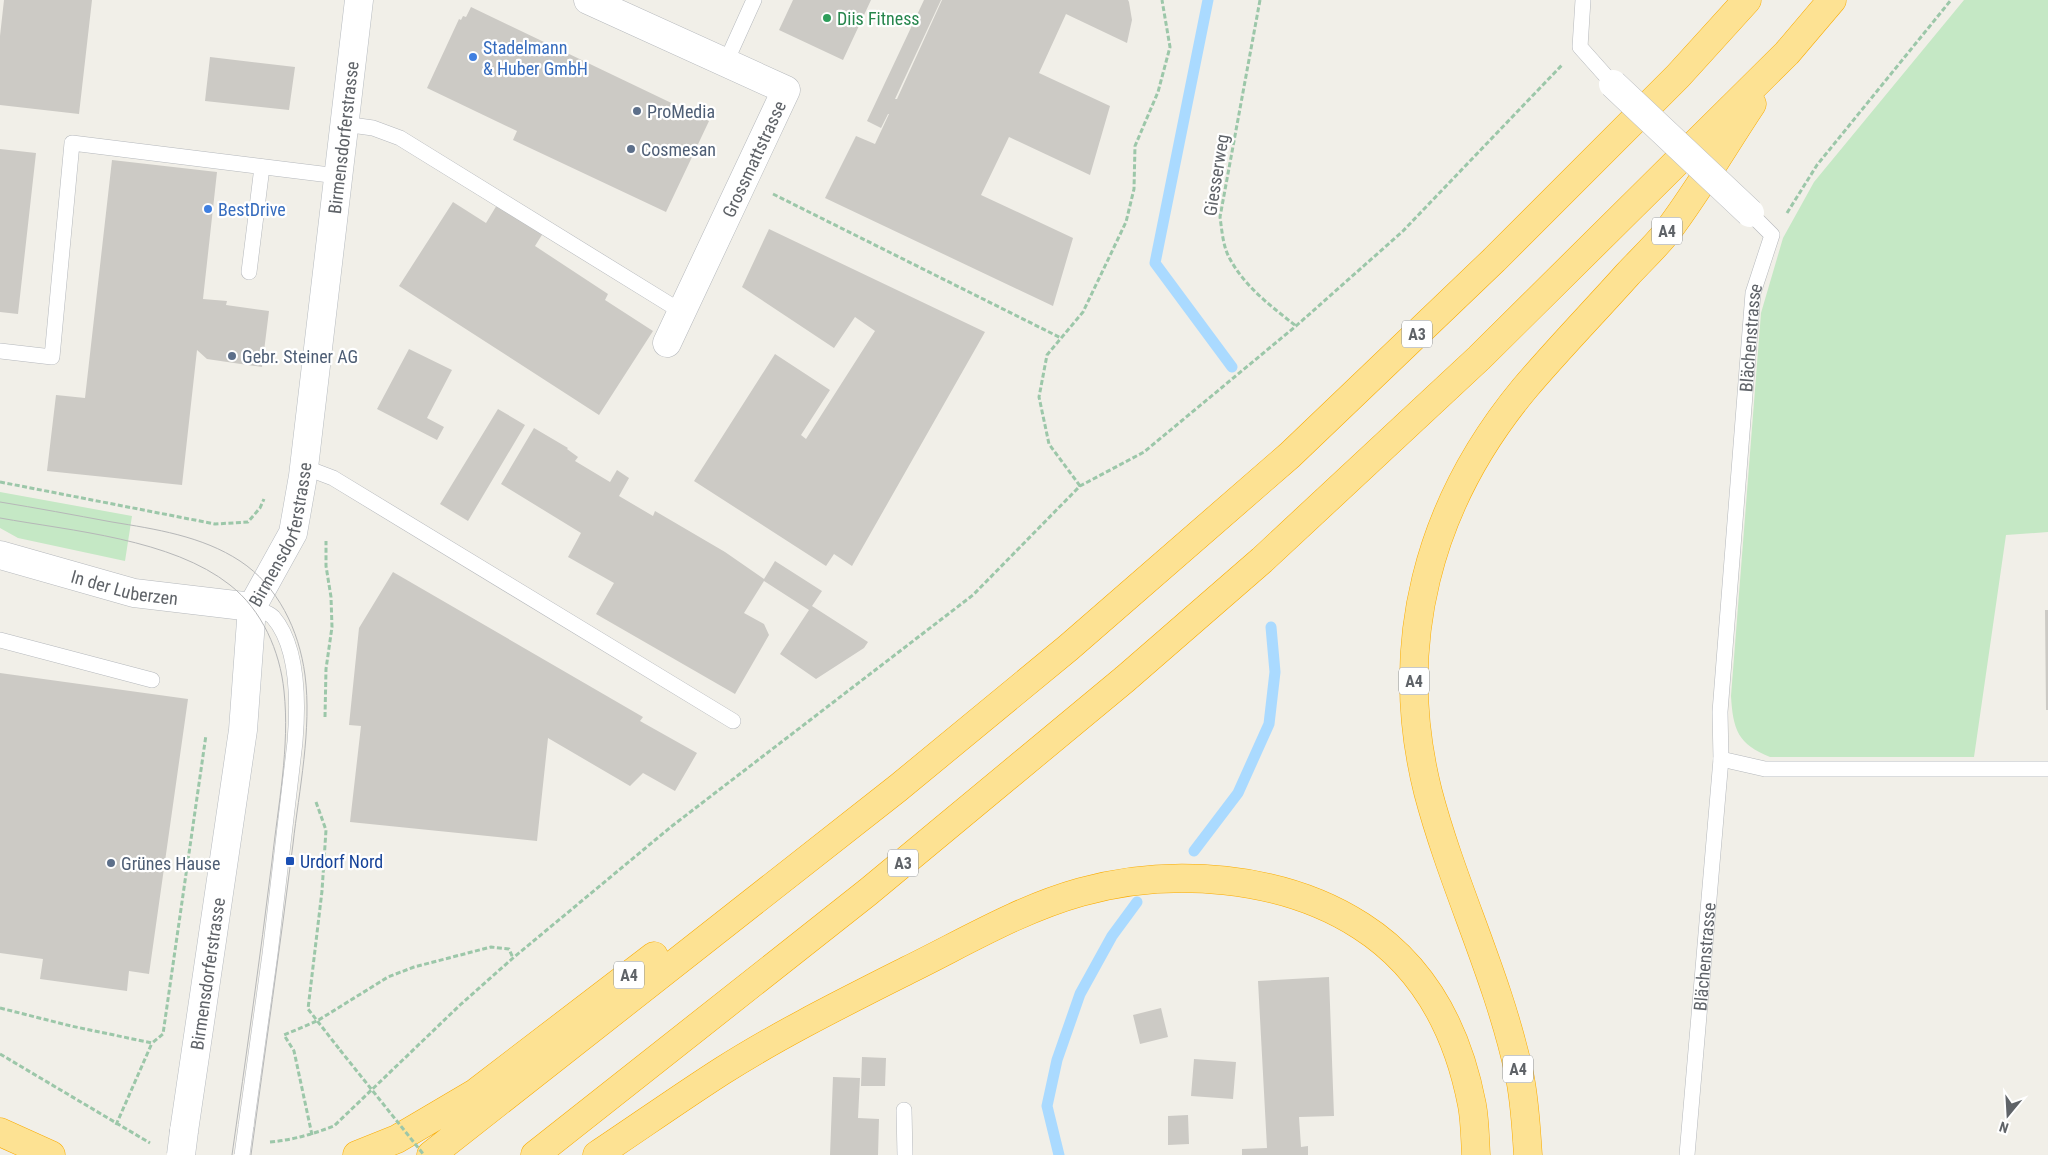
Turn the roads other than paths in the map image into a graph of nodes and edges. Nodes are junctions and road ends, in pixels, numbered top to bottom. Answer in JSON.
{"nodes":[{"id":1,"x":359,"y":0,"type":"edge"},
{"id":2,"x":588,"y":0,"type":"edge"},
{"id":3,"x":754,"y":0,"type":"edge"},
{"id":4,"x":1583,"y":0,"type":"edge"},
{"id":5,"x":1747,"y":0,"type":"edge"},
{"id":6,"x":1832,"y":0,"type":"edge"},
{"id":7,"x":1787,"y":53,"type":"junction"},
{"id":8,"x":726,"y":62,"type":"junction"},
{"id":9,"x":1613,"y":84,"type":"joint"},
{"id":10,"x":344,"y":124,"type":"junction"},
{"id":11,"x":262,"y":166,"type":"junction"},
{"id":12,"x":338,"y":176,"type":"junction"},
{"id":13,"x":1750,"y":213,"type":"joint"},
{"id":14,"x":249,"y":272,"type":"dead end"},
{"id":15,"x":682,"y":312,"type":"junction"},
{"id":16,"x":667,"y":342,"type":"dead end"},
{"id":17,"x":0,"y":351,"type":"edge"},
{"id":18,"x":304,"y":467,"type":"junction"},
{"id":19,"x":0,"y":556,"type":"edge"},
{"id":20,"x":252,"y":607,"type":"junction"},
{"id":21,"x":0,"y":640,"type":"edge"},
{"id":22,"x":152,"y":680,"type":"dead end"},
{"id":23,"x":733,"y":721,"type":"dead end"},
{"id":24,"x":1720,"y":759,"type":"junction"},
{"id":25,"x":2048,"y":769,"type":"edge"},
{"id":26,"x":898,"y":788,"type":"junction"},
{"id":27,"x":904,"y":1110,"type":"dead end"},
{"id":28,"x":0,"y":1132,"type":"edge"},
{"id":29,"x":182,"y":1143,"type":"edge"},
{"id":30,"x":51,"y":1155,"type":"edge"},
{"id":31,"x":242,"y":1155,"type":"edge"},
{"id":32,"x":357,"y":1155,"type":"edge"},
{"id":33,"x":431,"y":1155,"type":"edge"},
{"id":34,"x":535,"y":1155,"type":"edge"},
{"id":35,"x":597,"y":1155,"type":"edge"},
{"id":36,"x":905,"y":1155,"type":"edge"},
{"id":37,"x":1476,"y":1155,"type":"edge"},
{"id":38,"x":1528,"y":1155,"type":"edge"},
{"id":39,"x":1687,"y":1155,"type":"edge"}],
"edges":[{"from":1,"to":10,"type":"main road","name":"Birmensdorferstrasse"},
{"from":2,"to":8,"type":"main road","name":"Grossmattstrasse"},
{"from":3,"to":8,"type":"lane"},
{"from":4,"to":9,"type":"lane"},
{"from":5,"to":26,"type":"highway","number":"A3"},
{"from":6,"to":7,"type":"highway","number":"A3"},
{"from":7,"to":34,"type":"highway","number":"A3"},
{"from":7,"to":38,"type":"highway","number":"A4"},
{"from":8,"to":15,"type":"main road","name":"Grossmattstrasse"},
{"from":9,"to":13,"type":"main road","bridge":true},
{"from":10,"to":12,"type":"main road","name":"Birmensdorferstrasse"},
{"from":10,"to":15,"type":"lane"},
{"from":11,"to":12,"type":"lane"},
{"from":11,"to":14,"type":"lane"},
{"from":11,"to":17,"type":"lane"},
{"from":12,"to":18,"type":"main road","name":"Birmensdorferstrasse"},
{"from":13,"to":24,"type":"lane","name":"Blächenstrasse"},
{"from":15,"to":16,"type":"main road","name":"Grossmattstrasse"},
{"from":18,"to":20,"type":"main road","name":"Birmensdorferstrasse"},
{"from":18,"to":23,"type":"lane"},
{"from":19,"to":20,"type":"main road","name":"In der Luberzen"},
{"from":20,"to":29,"type":"main road","name":"Birmensdorferstrasse"},
{"from":20,"to":31,"type":"lane","bridge":true},
{"from":21,"to":22,"type":"lane"},
{"from":24,"to":25,"type":"lane"},
{"from":24,"to":39,"type":"lane","name":"Blächenstrasse"},
{"from":26,"to":32,"type":"highway","number":"A4"},
{"from":26,"to":33,"type":"highway","number":"A3"},
{"from":27,"to":36,"type":"lane"},
{"from":28,"to":30,"type":"highway"},
{"from":35,"to":37,"type":"highway"}]}
